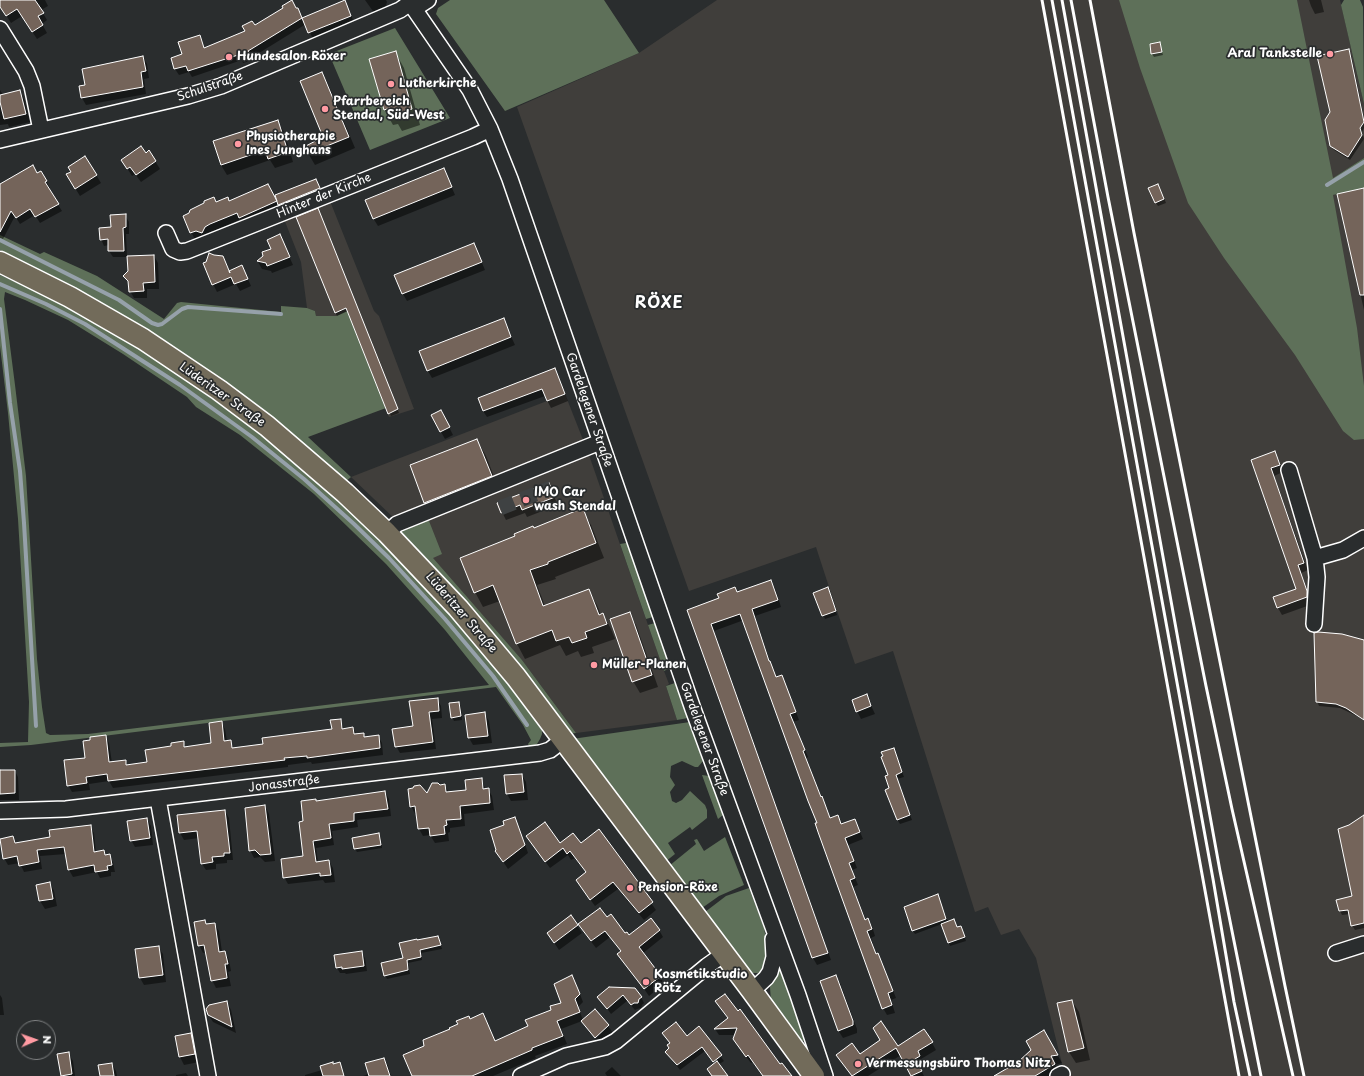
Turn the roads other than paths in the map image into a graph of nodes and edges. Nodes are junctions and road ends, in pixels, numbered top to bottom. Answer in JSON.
{"nodes":[{"id":1,"x":428,"y":0,"type":"edge"},
{"id":2,"x":411,"y":4,"type":"edge"},
{"id":3,"x":0,"y":29,"type":"edge"},
{"id":4,"x":490,"y":129,"type":"junction"},
{"id":5,"x":41,"y":130,"type":"junction"},
{"id":6,"x":0,"y":140,"type":"edge"},
{"id":7,"x":166,"y":233,"type":"dead end"},
{"id":8,"x":0,"y":262,"type":"edge"},
{"id":9,"x":600,"y":442,"type":"junction"},
{"id":10,"x":1288,"y":470,"type":"dead end"},
{"id":11,"x":387,"y":533,"type":"junction"},
{"id":12,"x":1364,"y":538,"type":"edge"},
{"id":13,"x":1315,"y":558,"type":"junction"},
{"id":14,"x":1314,"y":624,"type":"dead end"},
{"id":15,"x":563,"y":740,"type":"junction"},
{"id":16,"x":158,"y":799,"type":"junction"},
{"id":17,"x":0,"y":811,"type":"edge"},
{"id":18,"x":772,"y":926,"type":"junction"},
{"id":19,"x":1364,"y":944,"type":"edge"},
{"id":20,"x":1336,"y":952,"type":"dead end"},
{"id":21,"x":724,"y":954,"type":"junction"},
{"id":22,"x":752,"y":991,"type":"junction"},
{"id":23,"x":208,"y":1076,"type":"edge"},
{"id":24,"x":520,"y":1076,"type":"edge"},
{"id":25,"x":814,"y":1076,"type":"edge"},
{"id":26,"x":825,"y":1076,"type":"edge"}],
"edges":[{"from":1,"to":2,"type":"street","name":"Schulstraße"},
{"from":2,"to":4,"type":"street","name":"Gardelegener Straße"},
{"from":2,"to":5,"type":"street","name":"Schulstraße"},
{"from":3,"to":5,"type":"street"},
{"from":4,"to":7,"type":"street","name":"Hinter der Kirche"},
{"from":4,"to":9,"type":"street","name":"Gardelegener Straße"},
{"from":5,"to":6,"type":"street","name":"Schulstraße"},
{"from":8,"to":11,"type":"main road","name":"Lüderitzer Straße"},
{"from":9,"to":11,"type":"street"},
{"from":9,"to":18,"type":"street","name":"Gardelegener Straße"},
{"from":10,"to":13,"type":"street"},
{"from":11,"to":15,"type":"main road","name":"Lüderitzer Straße"},
{"from":12,"to":13,"type":"street"},
{"from":13,"to":14,"type":"street"},
{"from":15,"to":16,"type":"street","name":"Jonasstraße"},
{"from":15,"to":21,"type":"main road","name":"Lüderitzer Straße"},
{"from":16,"to":17,"type":"street","name":"Jonasstraße"},
{"from":16,"to":23,"type":"street"},
{"from":18,"to":22,"type":"street","name":"Gardelegener Straße"},
{"from":18,"to":26,"type":"street","name":"Gardelegener Straße"},
{"from":19,"to":20,"type":"street"},
{"from":21,"to":22,"type":"main road","name":"Lüderitzer Straße"},
{"from":21,"to":24,"type":"street"},
{"from":22,"to":25,"type":"main road","name":"Lüderitzer Straße"}]}
